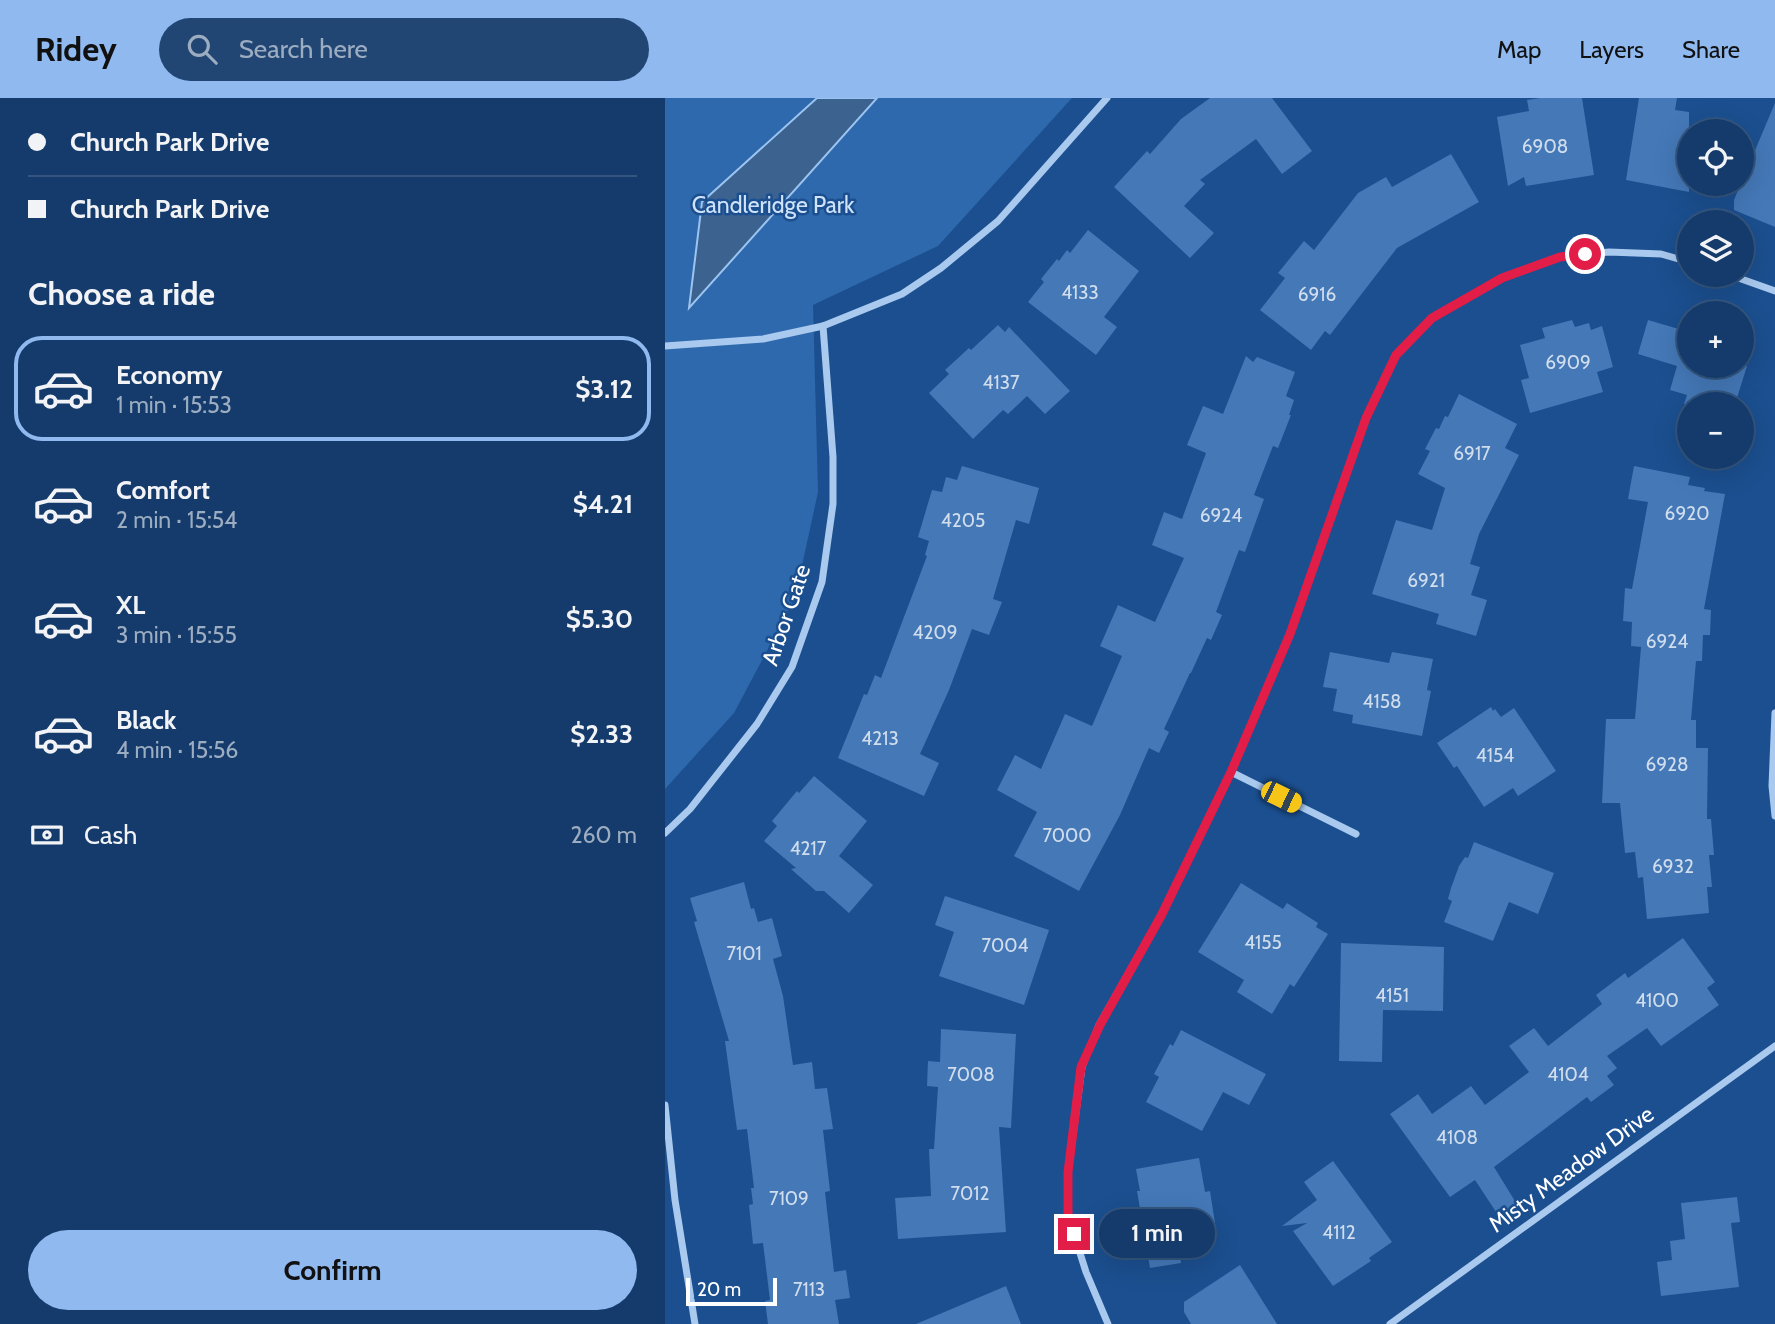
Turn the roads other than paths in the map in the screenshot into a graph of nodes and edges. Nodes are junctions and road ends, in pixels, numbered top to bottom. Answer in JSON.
{"nodes":[{"id":1,"x":1107,"y":98,"type":"edge"},
{"id":2,"x":1677,"y":259,"type":"edge"},
{"id":3,"x":1754,"y":284,"type":"edge"},
{"id":4,"x":1775,"y":291,"type":"edge"},
{"id":5,"x":823,"y":326,"type":"junction"},
{"id":6,"x":665,"y":346,"type":"edge"},
{"id":7,"x":1775,"y":713,"type":"edge"},
{"id":8,"x":1231,"y":772,"type":"junction"},
{"id":9,"x":1775,"y":817,"type":"edge"},
{"id":10,"x":665,"y":833,"type":"edge"},
{"id":11,"x":1356,"y":834,"type":"dead end"},
{"id":12,"x":1775,"y":1046,"type":"edge"},
{"id":13,"x":665,"y":1105,"type":"edge"},
{"id":14,"x":695,"y":1324,"type":"edge"},
{"id":15,"x":1108,"y":1324,"type":"edge"},
{"id":16,"x":1390,"y":1324,"type":"edge"}],
"edges":[{"from":1,"to":5,"type":"street"},
{"from":2,"to":8,"type":"street"},
{"from":3,"to":4,"type":"street"},
{"from":5,"to":6,"type":"street"},
{"from":5,"to":10,"type":"street","name":"Arbor Gate"},
{"from":7,"to":9,"type":"street"},
{"from":8,"to":11,"type":"street"},
{"from":8,"to":15,"type":"street"},
{"from":12,"to":16,"type":"street","name":"Misty Meadow Drive"},
{"from":13,"to":14,"type":"street"}]}
